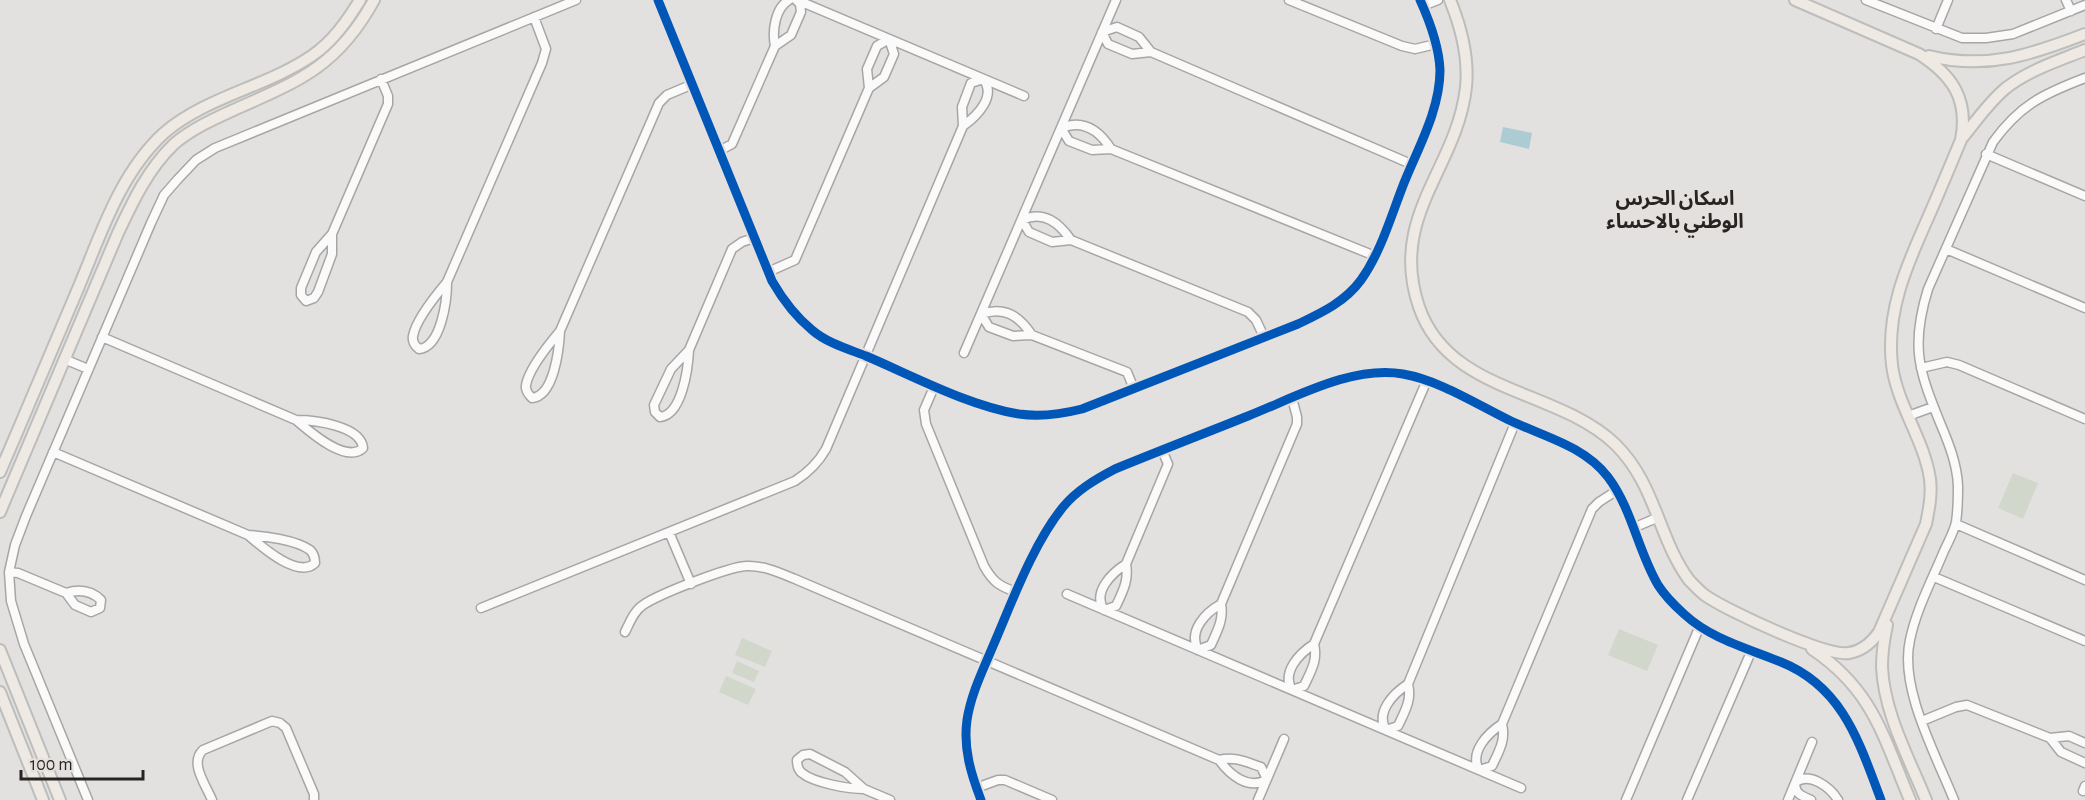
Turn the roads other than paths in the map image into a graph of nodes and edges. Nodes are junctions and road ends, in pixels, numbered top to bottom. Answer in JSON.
{"nodes":[{"id":1,"x":360,"y":0,"type":"edge"},
{"id":2,"x":374,"y":0,"type":"edge"},
{"id":3,"x":576,"y":0,"type":"edge"},
{"id":4,"x":658,"y":0,"type":"edge"},
{"id":5,"x":789,"y":0,"type":"edge"},
{"id":6,"x":796,"y":0,"type":"edge"},
{"id":7,"x":1116,"y":0,"type":"edge"},
{"id":8,"x":1289,"y":0,"type":"edge"},
{"id":9,"x":1438,"y":0,"type":"edge"},
{"id":10,"x":1450,"y":0,"type":"edge"},
{"id":11,"x":1795,"y":0,"type":"edge"},
{"id":12,"x":1866,"y":0,"type":"edge"},
{"id":13,"x":1948,"y":0,"type":"edge"},
{"id":14,"x":2066,"y":0,"type":"edge"},
{"id":15,"x":1422,"y":3,"type":"edge"},
{"id":16,"x":2085,"y":6,"type":"edge"},
{"id":17,"x":2071,"y":11,"type":"junction"},
{"id":18,"x":534,"y":17,"type":"junction"},
{"id":19,"x":1936,"y":29,"type":"junction"},
{"id":20,"x":1102,"y":32,"type":"junction"},
{"id":21,"x":2085,"y":34,"type":"edge"},
{"id":22,"x":889,"y":39,"type":"junction"},
{"id":23,"x":1436,"y":44,"type":"junction"},
{"id":24,"x":776,"y":46,"type":"junction"},
{"id":25,"x":2085,"y":50,"type":"edge"},
{"id":26,"x":1151,"y":52,"type":"junction"},
{"id":27,"x":1919,"y":54,"type":"junction"},
{"id":28,"x":2085,"y":78,"type":"edge"},
{"id":29,"x":983,"y":79,"type":"junction"},
{"id":30,"x":381,"y":80,"type":"junction"},
{"id":31,"x":693,"y":84,"type":"junction"},
{"id":32,"x":869,"y":88,"type":"junction"},
{"id":33,"x":1024,"y":96,"type":"dead end"},
{"id":34,"x":963,"y":126,"type":"junction"},
{"id":35,"x":1061,"y":128,"type":"junction"},
{"id":36,"x":1961,"y":140,"type":"junction"},
{"id":37,"x":1111,"y":149,"type":"junction"},
{"id":38,"x":719,"y":151,"type":"junction"},
{"id":39,"x":1986,"y":154,"type":"junction"},
{"id":40,"x":1411,"y":164,"type":"junction"},
{"id":41,"x":2085,"y":196,"type":"edge"},
{"id":42,"x":1022,"y":219,"type":"junction"},
{"id":43,"x":333,"y":234,"type":"junction"},
{"id":44,"x":754,"y":238,"type":"junction"},
{"id":45,"x":1071,"y":240,"type":"junction"},
{"id":46,"x":98,"y":241,"type":"junction"},
{"id":47,"x":113,"y":246,"type":"junction"},
{"id":48,"x":1946,"y":249,"type":"junction"},
{"id":49,"x":1375,"y":256,"type":"junction"},
{"id":50,"x":768,"y":272,"type":"junction"},
{"id":51,"x":447,"y":282,"type":"junction"},
{"id":52,"x":2085,"y":308,"type":"edge"},
{"id":53,"x":981,"y":314,"type":"junction"},
{"id":54,"x":560,"y":331,"type":"junction"},
{"id":55,"x":1032,"y":335,"type":"junction"},
{"id":56,"x":102,"y":337,"type":"junction"},
{"id":57,"x":1264,"y":337,"type":"junction"},
{"id":58,"x":689,"y":350,"type":"junction"},
{"id":59,"x":964,"y":353,"type":"dead end"},
{"id":60,"x":866,"y":356,"type":"junction"},
{"id":61,"x":64,"y":359,"type":"junction"},
{"id":62,"x":1921,"y":368,"type":"junction"},
{"id":63,"x":88,"y":369,"type":"junction"},
{"id":64,"x":1427,"y":380,"type":"junction"},
{"id":65,"x":934,"y":387,"type":"junction"},
{"id":66,"x":1134,"y":388,"type":"junction"},
{"id":67,"x":1292,"y":398,"type":"junction"},
{"id":68,"x":1933,"y":407,"type":"junction"},
{"id":69,"x":1908,"y":417,"type":"junction"},
{"id":70,"x":2085,"y":419,"type":"edge"},
{"id":71,"x":296,"y":420,"type":"junction"},
{"id":72,"x":1515,"y":423,"type":"junction"},
{"id":73,"x":1162,"y":450,"type":"junction"},
{"id":74,"x":53,"y":452,"type":"junction"},
{"id":75,"x":0,"y":472,"type":"edge"},
{"id":76,"x":1616,"y":491,"type":"junction"},
{"id":77,"x":0,"y":512,"type":"edge"},
{"id":78,"x":1659,"y":517,"type":"junction"},
{"id":79,"x":1956,"y":524,"type":"junction"},
{"id":80,"x":1633,"y":528,"type":"junction"},
{"id":81,"x":669,"y":532,"type":"junction"},
{"id":82,"x":248,"y":535,"type":"junction"},
{"id":83,"x":1126,"y":564,"type":"junction"},
{"id":84,"x":9,"y":572,"type":"junction"},
{"id":85,"x":1934,"y":577,"type":"junction"},
{"id":86,"x":2085,"y":580,"type":"edge"},
{"id":87,"x":691,"y":584,"type":"junction"},
{"id":88,"x":1016,"y":592,"type":"junction"},
{"id":89,"x":66,"y":593,"type":"dead end"},
{"id":90,"x":1067,"y":594,"type":"dead end"},
{"id":91,"x":1221,"y":604,"type":"junction"},
{"id":92,"x":481,"y":608,"type":"dead end"},
{"id":93,"x":1104,"y":610,"type":"junction"},
{"id":94,"x":1888,"y":614,"type":"junction"},
{"id":95,"x":1699,"y":628,"type":"junction"},
{"id":96,"x":626,"y":632,"type":"dead end"},
{"id":97,"x":2085,"y":641,"type":"edge"},
{"id":98,"x":1802,"y":642,"type":"junction"},
{"id":99,"x":1314,"y":644,"type":"junction"},
{"id":100,"x":0,"y":650,"type":"edge"},
{"id":101,"x":1198,"y":650,"type":"junction"},
{"id":102,"x":1751,"y":652,"type":"junction"},
{"id":103,"x":987,"y":661,"type":"junction"},
{"id":104,"x":1408,"y":684,"type":"junction"},
{"id":105,"x":1292,"y":690,"type":"junction"},
{"id":106,"x":0,"y":693,"type":"edge"},
{"id":107,"x":1922,"y":721,"type":"junction"},
{"id":108,"x":1502,"y":724,"type":"junction"},
{"id":109,"x":1386,"y":730,"type":"junction"},
{"id":110,"x":34,"y":737,"type":"junction"},
{"id":111,"x":2050,"y":738,"type":"junction"},
{"id":112,"x":1284,"y":740,"type":"dead end"},
{"id":113,"x":20,"y":742,"type":"junction"},
{"id":114,"x":1812,"y":742,"type":"dead end"},
{"id":115,"x":2085,"y":743,"type":"edge"},
{"id":116,"x":1219,"y":760,"type":"junction"},
{"id":117,"x":2085,"y":763,"type":"edge"},
{"id":118,"x":1479,"y":770,"type":"junction"},
{"id":119,"x":1267,"y":779,"type":"junction"},
{"id":120,"x":1795,"y":783,"type":"junction"},
{"id":121,"x":1521,"y":788,"type":"dead end"},
{"id":122,"x":864,"y":789,"type":"junction"},
{"id":123,"x":976,"y":789,"type":"junction"},
{"id":124,"x":209,"y":799,"type":"edge"},
{"id":125,"x":44,"y":800,"type":"edge"},
{"id":126,"x":60,"y":800,"type":"edge"},
{"id":127,"x":88,"y":800,"type":"edge"},
{"id":128,"x":314,"y":800,"type":"edge"},
{"id":129,"x":890,"y":800,"type":"edge"},
{"id":130,"x":981,"y":800,"type":"edge"},
{"id":131,"x":1052,"y":800,"type":"edge"},
{"id":132,"x":1258,"y":800,"type":"edge"},
{"id":133,"x":1626,"y":800,"type":"edge"},
{"id":134,"x":1687,"y":800,"type":"edge"},
{"id":135,"x":1788,"y":800,"type":"edge"},
{"id":136,"x":1811,"y":800,"type":"edge"},
{"id":137,"x":1838,"y":800,"type":"edge"},
{"id":138,"x":1881,"y":800,"type":"edge"},
{"id":139,"x":1910,"y":800,"type":"edge"},
{"id":140,"x":1926,"y":800,"type":"edge"},
{"id":141,"x":1954,"y":800,"type":"edge"}],
"edges":[{"from":1,"to":46,"type":"main road"},
{"from":2,"to":47,"type":"main road"},
{"from":3,"to":18,"type":"street"},
{"from":4,"to":31,"type":"street"},
{"from":5,"to":24,"type":"street"},
{"from":6,"to":22,"type":"street"},
{"from":6,"to":24,"type":"street"},
{"from":7,"to":20,"type":"street"},
{"from":8,"to":23,"type":"street"},
{"from":9,"to":15,"type":"street"},
{"from":10,"to":78,"type":"main road"},
{"from":11,"to":27,"type":"main road"},
{"from":12,"to":19,"type":"street"},
{"from":13,"to":19,"type":"street"},
{"from":14,"to":17,"type":"street"},
{"from":15,"to":23,"type":"street"},
{"from":16,"to":17,"type":"street"},
{"from":17,"to":19,"type":"street"},
{"from":18,"to":30,"type":"street"},
{"from":18,"to":51,"type":"street"},
{"from":20,"to":26,"type":"street"},
{"from":20,"to":26,"type":"street"},
{"from":20,"to":35,"type":"street"},
{"from":21,"to":27,"type":"main road"},
{"from":22,"to":29,"type":"street"},
{"from":22,"to":32,"type":"street"},
{"from":22,"to":32,"type":"street"},
{"from":23,"to":40,"type":"street"},
{"from":24,"to":38,"type":"street"},
{"from":25,"to":36,"type":"main road"},
{"from":26,"to":40,"type":"street"},
{"from":27,"to":36,"type":"main road"},
{"from":28,"to":39,"type":"street"},
{"from":29,"to":33,"type":"street"},
{"from":29,"to":34,"type":"street"},
{"from":29,"to":34,"type":"street"},
{"from":30,"to":43,"type":"street"},
{"from":30,"to":56,"type":"street"},
{"from":31,"to":38,"type":"street"},
{"from":31,"to":54,"type":"street"},
{"from":32,"to":50,"type":"street"},
{"from":34,"to":60,"type":"street"},
{"from":35,"to":37,"type":"street"},
{"from":35,"to":37,"type":"street"},
{"from":35,"to":42,"type":"street"},
{"from":36,"to":69,"type":"main road"},
{"from":37,"to":49,"type":"street"},
{"from":38,"to":44,"type":"street"},
{"from":39,"to":41,"type":"street"},
{"from":39,"to":48,"type":"street"},
{"from":40,"to":49,"type":"street"},
{"from":42,"to":45,"type":"street"},
{"from":42,"to":45,"type":"street"},
{"from":42,"to":53,"type":"street"},
{"from":43,"to":43,"type":"street"},
{"from":44,"to":50,"type":"street"},
{"from":44,"to":58,"type":"street"},
{"from":45,"to":57,"type":"street"},
{"from":46,"to":47,"type":"main road"},
{"from":46,"to":75,"type":"main road"},
{"from":47,"to":61,"type":"main road"},
{"from":48,"to":52,"type":"street"},
{"from":48,"to":62,"type":"street"},
{"from":49,"to":57,"type":"street"},
{"from":50,"to":60,"type":"street"},
{"from":51,"to":51,"type":"street"},
{"from":53,"to":55,"type":"street"},
{"from":53,"to":55,"type":"street"},
{"from":53,"to":59,"type":"street"},
{"from":54,"to":54,"type":"street"},
{"from":55,"to":66,"type":"street"},
{"from":56,"to":63,"type":"street"},
{"from":56,"to":71,"type":"street"},
{"from":57,"to":66,"type":"street"},
{"from":58,"to":58,"type":"street"},
{"from":60,"to":65,"type":"street"},
{"from":60,"to":81,"type":"street"},
{"from":61,"to":63,"type":"street"},
{"from":61,"to":77,"type":"main road"},
{"from":62,"to":68,"type":"street"},
{"from":62,"to":70,"type":"street"},
{"from":63,"to":74,"type":"street"},
{"from":64,"to":67,"type":"street"},
{"from":64,"to":72,"type":"street"},
{"from":64,"to":99,"type":"street"},
{"from":65,"to":66,"type":"street"},
{"from":65,"to":88,"type":"street"},
{"from":67,"to":73,"type":"street"},
{"from":67,"to":91,"type":"street"},
{"from":68,"to":69,"type":"street"},
{"from":68,"to":79,"type":"street"},
{"from":69,"to":94,"type":"main road"},
{"from":71,"to":71,"type":"street"},
{"from":72,"to":76,"type":"street"},
{"from":72,"to":104,"type":"street"},
{"from":73,"to":83,"type":"street"},
{"from":73,"to":88,"type":"street"},
{"from":74,"to":82,"type":"street"},
{"from":74,"to":84,"type":"street"},
{"from":76,"to":80,"type":"street"},
{"from":76,"to":108,"type":"street"},
{"from":78,"to":80,"type":"street"},
{"from":78,"to":98,"type":"main road"},
{"from":79,"to":85,"type":"street"},
{"from":79,"to":86,"type":"street"},
{"from":80,"to":95,"type":"street"},
{"from":81,"to":87,"type":"street"},
{"from":81,"to":92,"type":"street"},
{"from":82,"to":82,"type":"street"},
{"from":83,"to":93,"type":"street"},
{"from":83,"to":93,"type":"street"},
{"from":84,"to":89,"type":"street"},
{"from":84,"to":127,"type":"street"},
{"from":85,"to":97,"type":"street"},
{"from":85,"to":107,"type":"street"},
{"from":87,"to":96,"type":"street"},
{"from":87,"to":103,"type":"street"},
{"from":88,"to":103,"type":"street"},
{"from":90,"to":93,"type":"street"},
{"from":91,"to":101,"type":"street"},
{"from":91,"to":101,"type":"street"},
{"from":93,"to":101,"type":"street"},
{"from":94,"to":98,"type":"main road"},
{"from":94,"to":140,"type":"main road"},
{"from":95,"to":102,"type":"street"},
{"from":95,"to":133,"type":"street"},
{"from":98,"to":139,"type":"main road"},
{"from":99,"to":105,"type":"street"},
{"from":99,"to":105,"type":"street"},
{"from":100,"to":110,"type":"main road"},
{"from":101,"to":105,"type":"street"},
{"from":102,"to":134,"type":"street"},
{"from":102,"to":138,"type":"street"},
{"from":103,"to":116,"type":"street"},
{"from":103,"to":123,"type":"street"},
{"from":104,"to":109,"type":"street"},
{"from":104,"to":109,"type":"street"},
{"from":105,"to":109,"type":"street"},
{"from":106,"to":113,"type":"main road"},
{"from":107,"to":111,"type":"street"},
{"from":107,"to":141,"type":"street"},
{"from":108,"to":118,"type":"street"},
{"from":108,"to":118,"type":"street"},
{"from":109,"to":118,"type":"street"},
{"from":110,"to":113,"type":"main road"},
{"from":110,"to":126,"type":"main road"},
{"from":111,"to":115,"type":"street"},
{"from":111,"to":117,"type":"street"},
{"from":112,"to":119,"type":"street"},
{"from":113,"to":125,"type":"main road"},
{"from":114,"to":120,"type":"street"},
{"from":116,"to":119,"type":"street"},
{"from":116,"to":119,"type":"street"},
{"from":118,"to":121,"type":"street"},
{"from":119,"to":132,"type":"street"},
{"from":120,"to":135,"type":"street"},
{"from":120,"to":136,"type":"street"},
{"from":120,"to":137,"type":"street"},
{"from":122,"to":122,"type":"street"},
{"from":122,"to":129,"type":"street"},
{"from":123,"to":130,"type":"street"},
{"from":123,"to":131,"type":"street"},
{"from":124,"to":128,"type":"street"}]}
